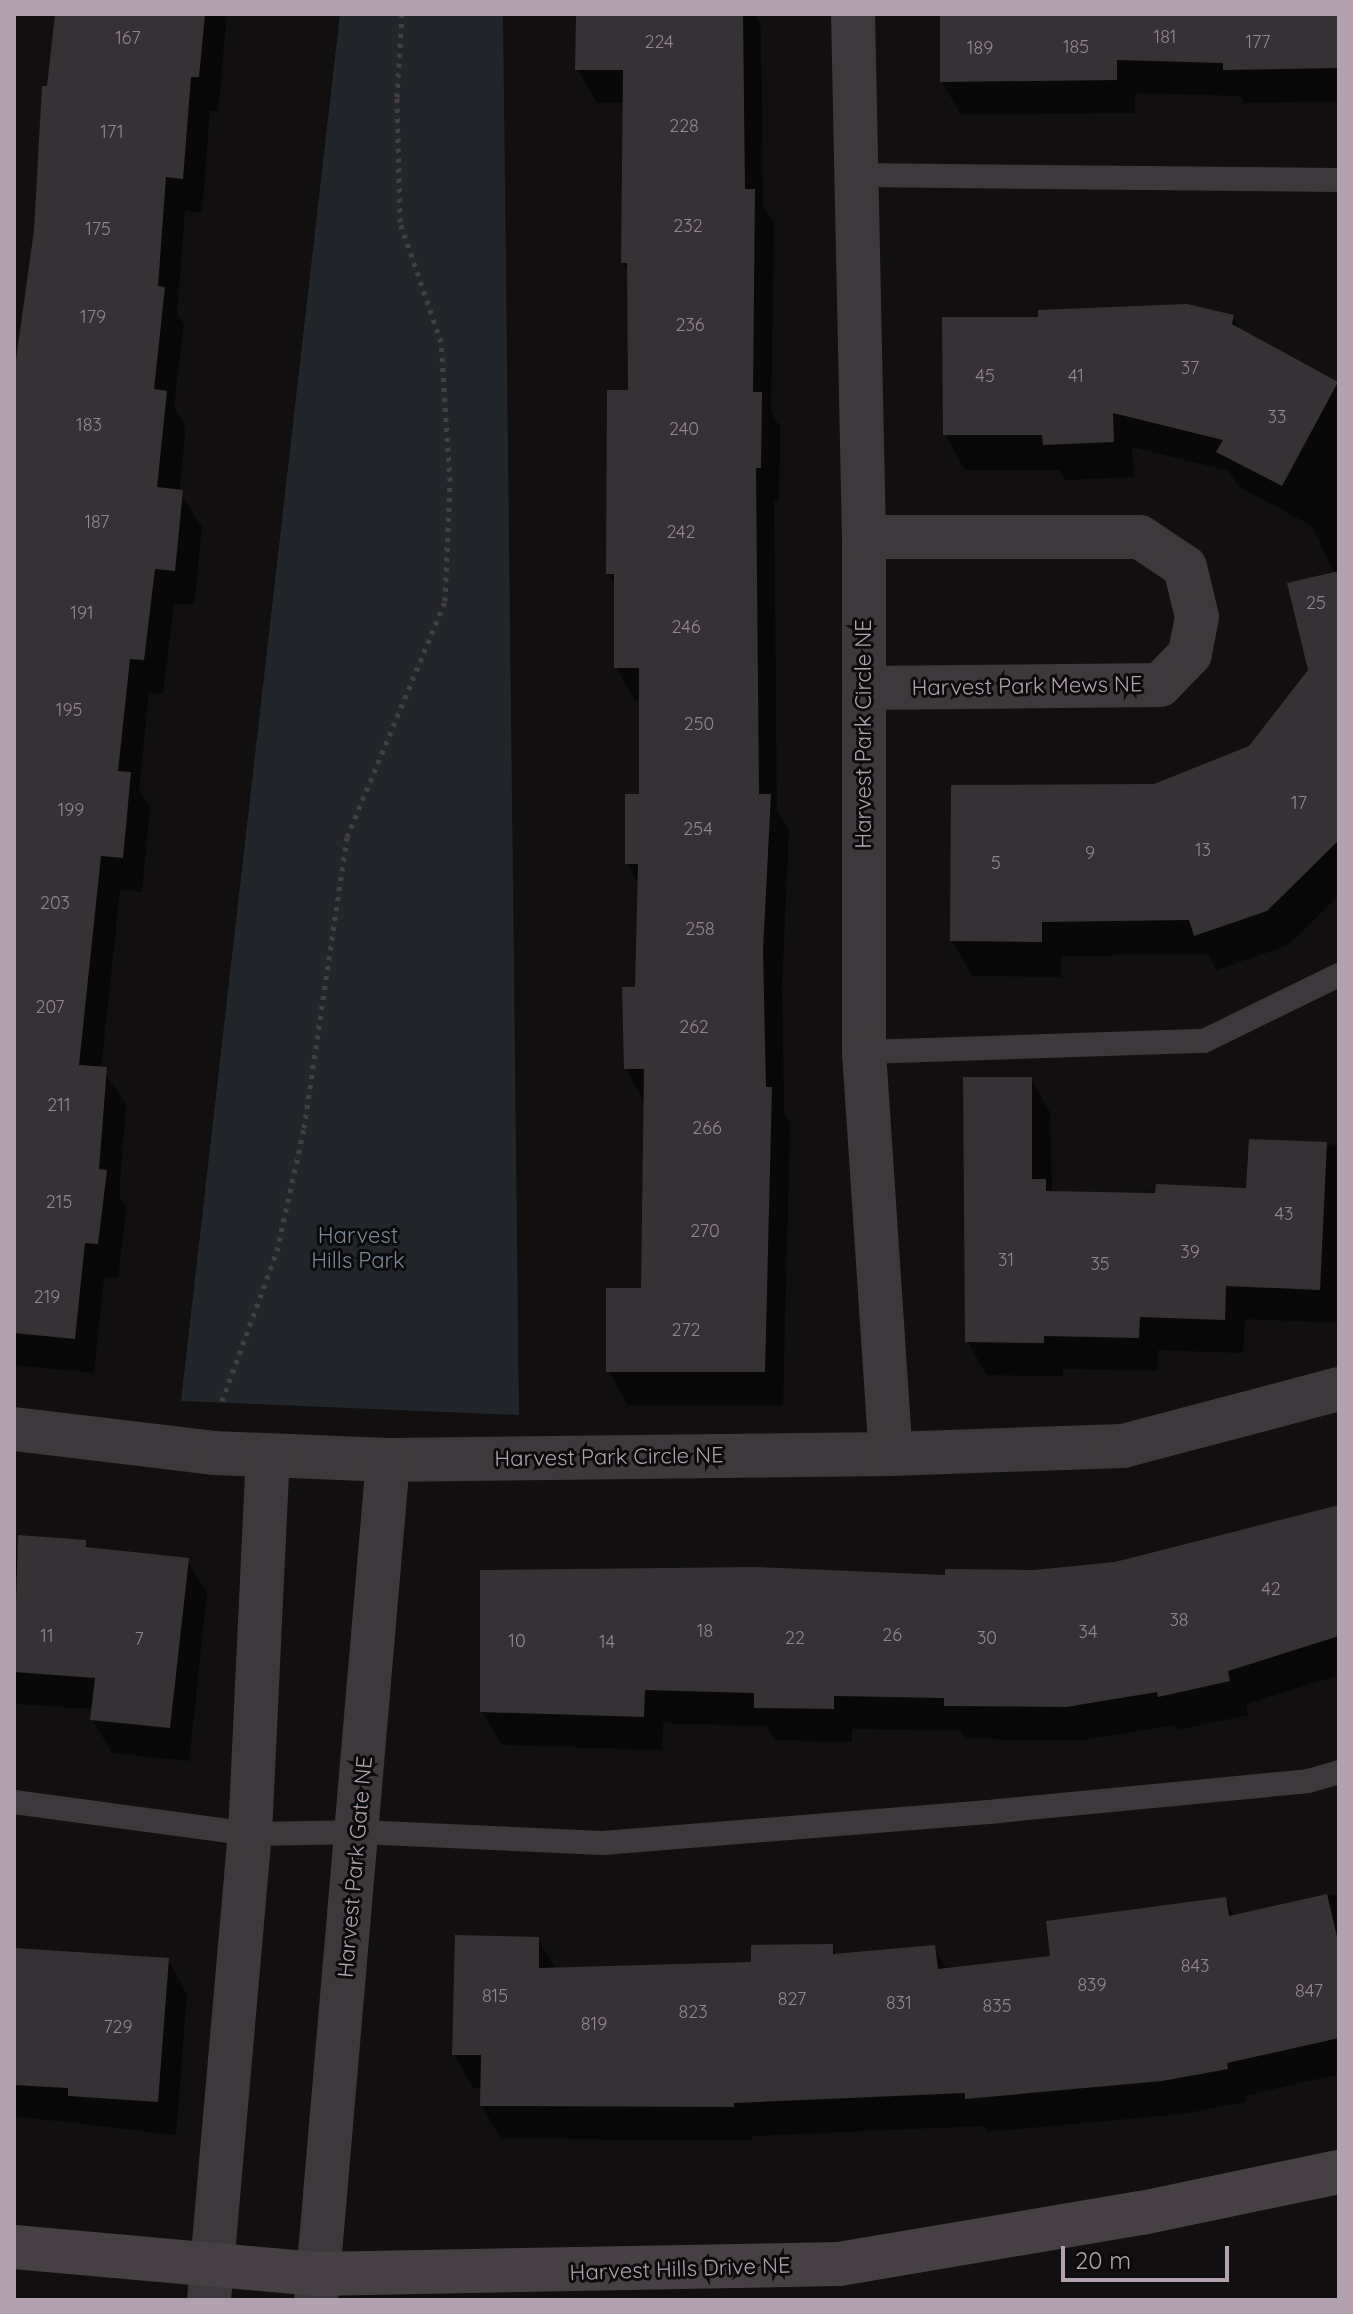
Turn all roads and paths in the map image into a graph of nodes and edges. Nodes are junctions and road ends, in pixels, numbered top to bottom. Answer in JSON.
{"nodes":[{"id":1,"x":402,"y":14,"type":"edge"},
{"id":2,"x":853,"y":14,"type":"edge"},
{"id":3,"x":855,"y":175,"type":"junction"},
{"id":4,"x":1339,"y":180,"type":"edge"},
{"id":5,"x":864,"y":537,"type":"junction"},
{"id":6,"x":864,"y":688,"type":"junction"},
{"id":7,"x":1339,"y":975,"type":"edge"},
{"id":8,"x":864,"y":1052,"type":"junction"},
{"id":9,"x":1339,"y":1389,"type":"edge"},
{"id":10,"x":14,"y":1429,"type":"edge"},
{"id":11,"x":214,"y":1453,"type":"junction"},
{"id":12,"x":891,"y":1454,"type":"junction"},
{"id":13,"x":268,"y":1455,"type":"junction"},
{"id":14,"x":388,"y":1460,"type":"junction"},
{"id":15,"x":1339,"y":1772,"type":"edge"},
{"id":16,"x":14,"y":1802,"type":"edge"},
{"id":17,"x":360,"y":1832,"type":"junction"},
{"id":18,"x":250,"y":1834,"type":"junction"},
{"id":19,"x":1339,"y":2172,"type":"edge"},
{"id":20,"x":14,"y":2247,"type":"edge"},
{"id":21,"x":209,"y":2284,"type":"edge"},
{"id":22,"x":317,"y":2287,"type":"edge"}],
"edges":[{"from":1,"to":11,"type":"path"},
{"from":2,"to":3,"type":"street","name":"Harvest Park Circle NE"},
{"from":3,"to":4,"type":"lane"},
{"from":3,"to":5,"type":"street","name":"Harvest Park Circle NE"},
{"from":5,"to":6,"type":"street","name":"Harvest Park Circle NE"},
{"from":5,"to":6,"type":"street","name":"Harvest Park Mews NE"},
{"from":6,"to":8,"type":"street","name":"Harvest Park Circle NE"},
{"from":7,"to":8,"type":"lane"},
{"from":8,"to":12,"type":"street","name":"Harvest Park Circle NE"},
{"from":9,"to":12,"type":"street","name":"Harvest Park Circle NE"},
{"from":10,"to":11,"type":"street","name":"Harvest Park Circle NE"},
{"from":11,"to":13,"type":"street","name":"Harvest Park Circle NE"},
{"from":12,"to":14,"type":"street","name":"Harvest Park Circle NE"},
{"from":13,"to":14,"type":"street","name":"Harvest Park Circle NE"},
{"from":13,"to":18,"type":"street"},
{"from":14,"to":17,"type":"street","name":"Harvest Park Gate NE"},
{"from":15,"to":17,"type":"lane"},
{"from":16,"to":18,"type":"lane"},
{"from":17,"to":18,"type":"lane"},
{"from":17,"to":22,"type":"street","name":"Harvest Park Gate NE"},
{"from":18,"to":21,"type":"street"},
{"from":19,"to":22,"type":"street","name":"Harvest Hills Drive NE"},
{"from":20,"to":21,"type":"street","name":"Harvest Hills Drive NE"},
{"from":21,"to":22,"type":"street","name":"Harvest Hills Drive NE"}]}
